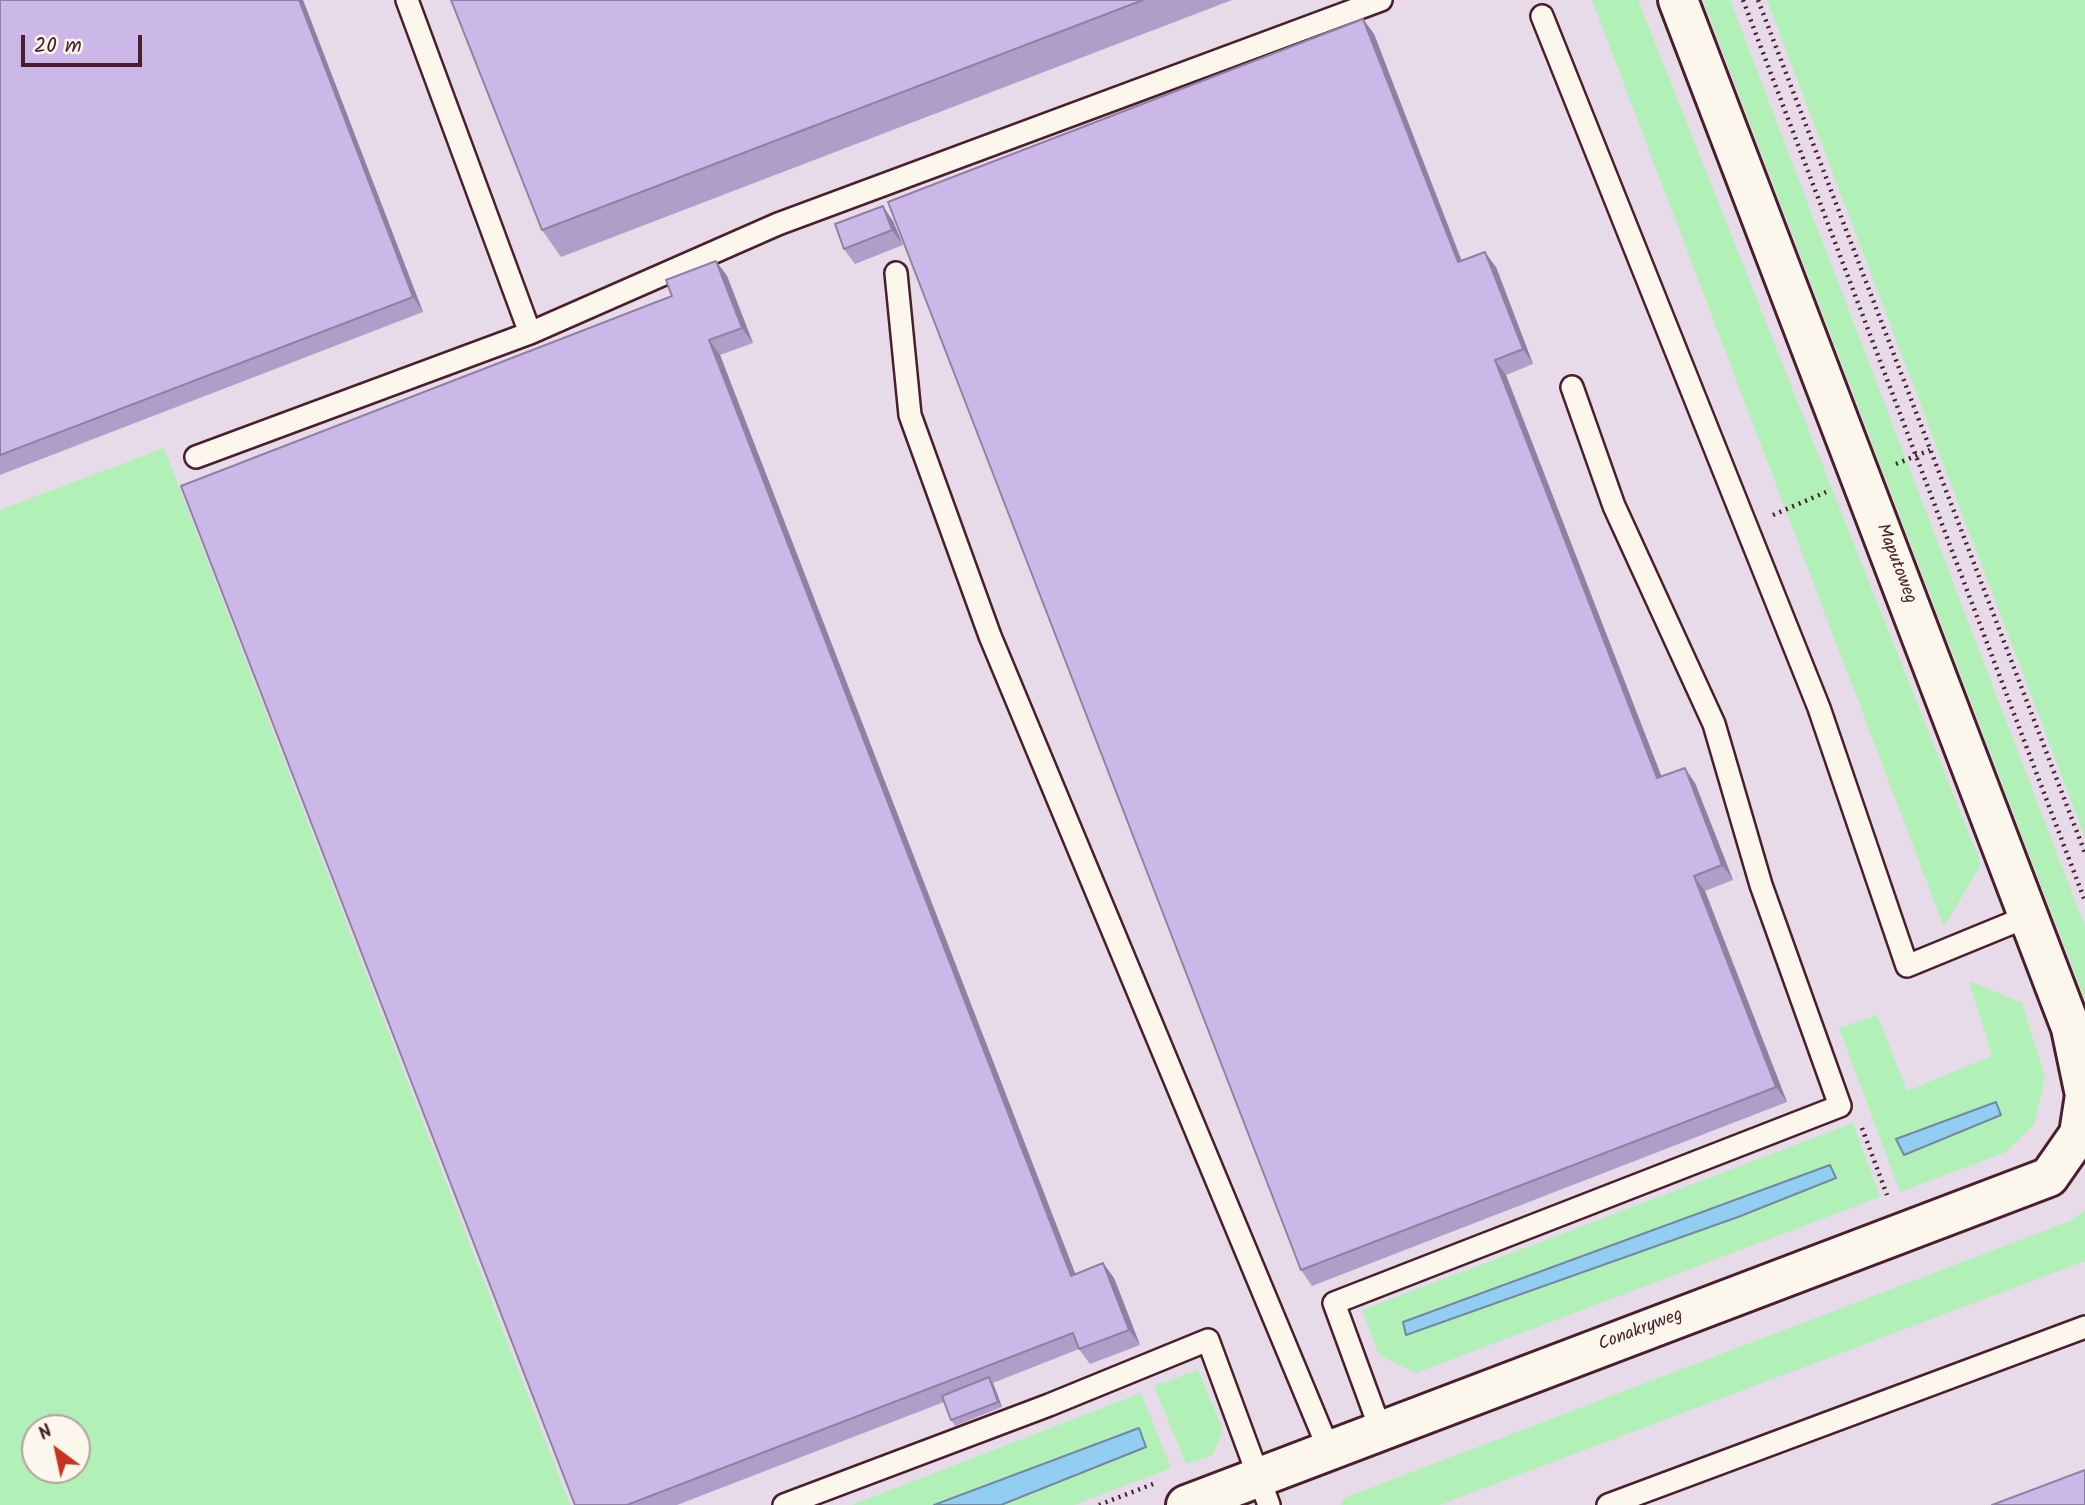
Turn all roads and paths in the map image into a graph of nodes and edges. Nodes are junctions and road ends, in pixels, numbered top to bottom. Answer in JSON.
{"nodes":[{"id":1,"x":407,"y":0,"type":"edge"},
{"id":2,"x":1381,"y":0,"type":"edge"},
{"id":3,"x":1678,"y":0,"type":"edge"},
{"id":4,"x":1743,"y":0,"type":"edge"},
{"id":5,"x":1758,"y":0,"type":"edge"},
{"id":6,"x":1542,"y":16,"type":"dead end"},
{"id":7,"x":896,"y":273,"type":"dead end"},
{"id":8,"x":530,"y":333,"type":"junction"},
{"id":9,"x":1572,"y":387,"type":"dead end"},
{"id":10,"x":1930,"y":450,"type":"junction"},
{"id":11,"x":1917,"y":455,"type":"junction"},
{"id":12,"x":196,"y":457,"type":"dead end"},
{"id":13,"x":2085,"y":853,"type":"edge"},
{"id":14,"x":2085,"y":901,"type":"edge"},
{"id":15,"x":2029,"y":916,"type":"junction"},
{"id":16,"x":2078,"y":1134,"type":"joint"},
{"id":17,"x":2085,"y":1327,"type":"edge"},
{"id":18,"x":1381,"y":1430,"type":"junction"},
{"id":19,"x":1329,"y":1450,"type":"junction"},
{"id":20,"x":1264,"y":1491,"type":"edge"},
{"id":21,"x":1172,"y":1493,"type":"edge"},
{"id":22,"x":784,"y":1505,"type":"edge"},
{"id":23,"x":1099,"y":1505,"type":"edge"},
{"id":24,"x":1608,"y":1505,"type":"edge"}],
"edges":[{"from":1,"to":8,"type":"lane"},
{"from":2,"to":8,"type":"lane"},
{"from":3,"to":15,"type":"street","name":"Maputoweg"},
{"from":4,"to":11,"type":"path"},
{"from":5,"to":10,"type":"path"},
{"from":6,"to":15,"type":"lane"},
{"from":7,"to":19,"type":"lane"},
{"from":8,"to":12,"type":"lane"},
{"from":9,"to":18,"type":"lane"},
{"from":10,"to":11,"type":"path"},
{"from":10,"to":13,"type":"path"},
{"from":11,"to":14,"type":"path"},
{"from":15,"to":16,"type":"street","name":"Maputoweg"},
{"from":16,"to":18,"type":"street","name":"Conakryweg"},
{"from":17,"to":24,"type":"lane"},
{"from":18,"to":19,"type":"street","name":"Conakryweg"},
{"from":19,"to":20,"type":"street","name":"Conakryweg"},
{"from":20,"to":21,"type":"street","name":"Conakryweg"},
{"from":20,"to":22,"type":"lane"},
{"from":21,"to":23,"type":"path"}]}
